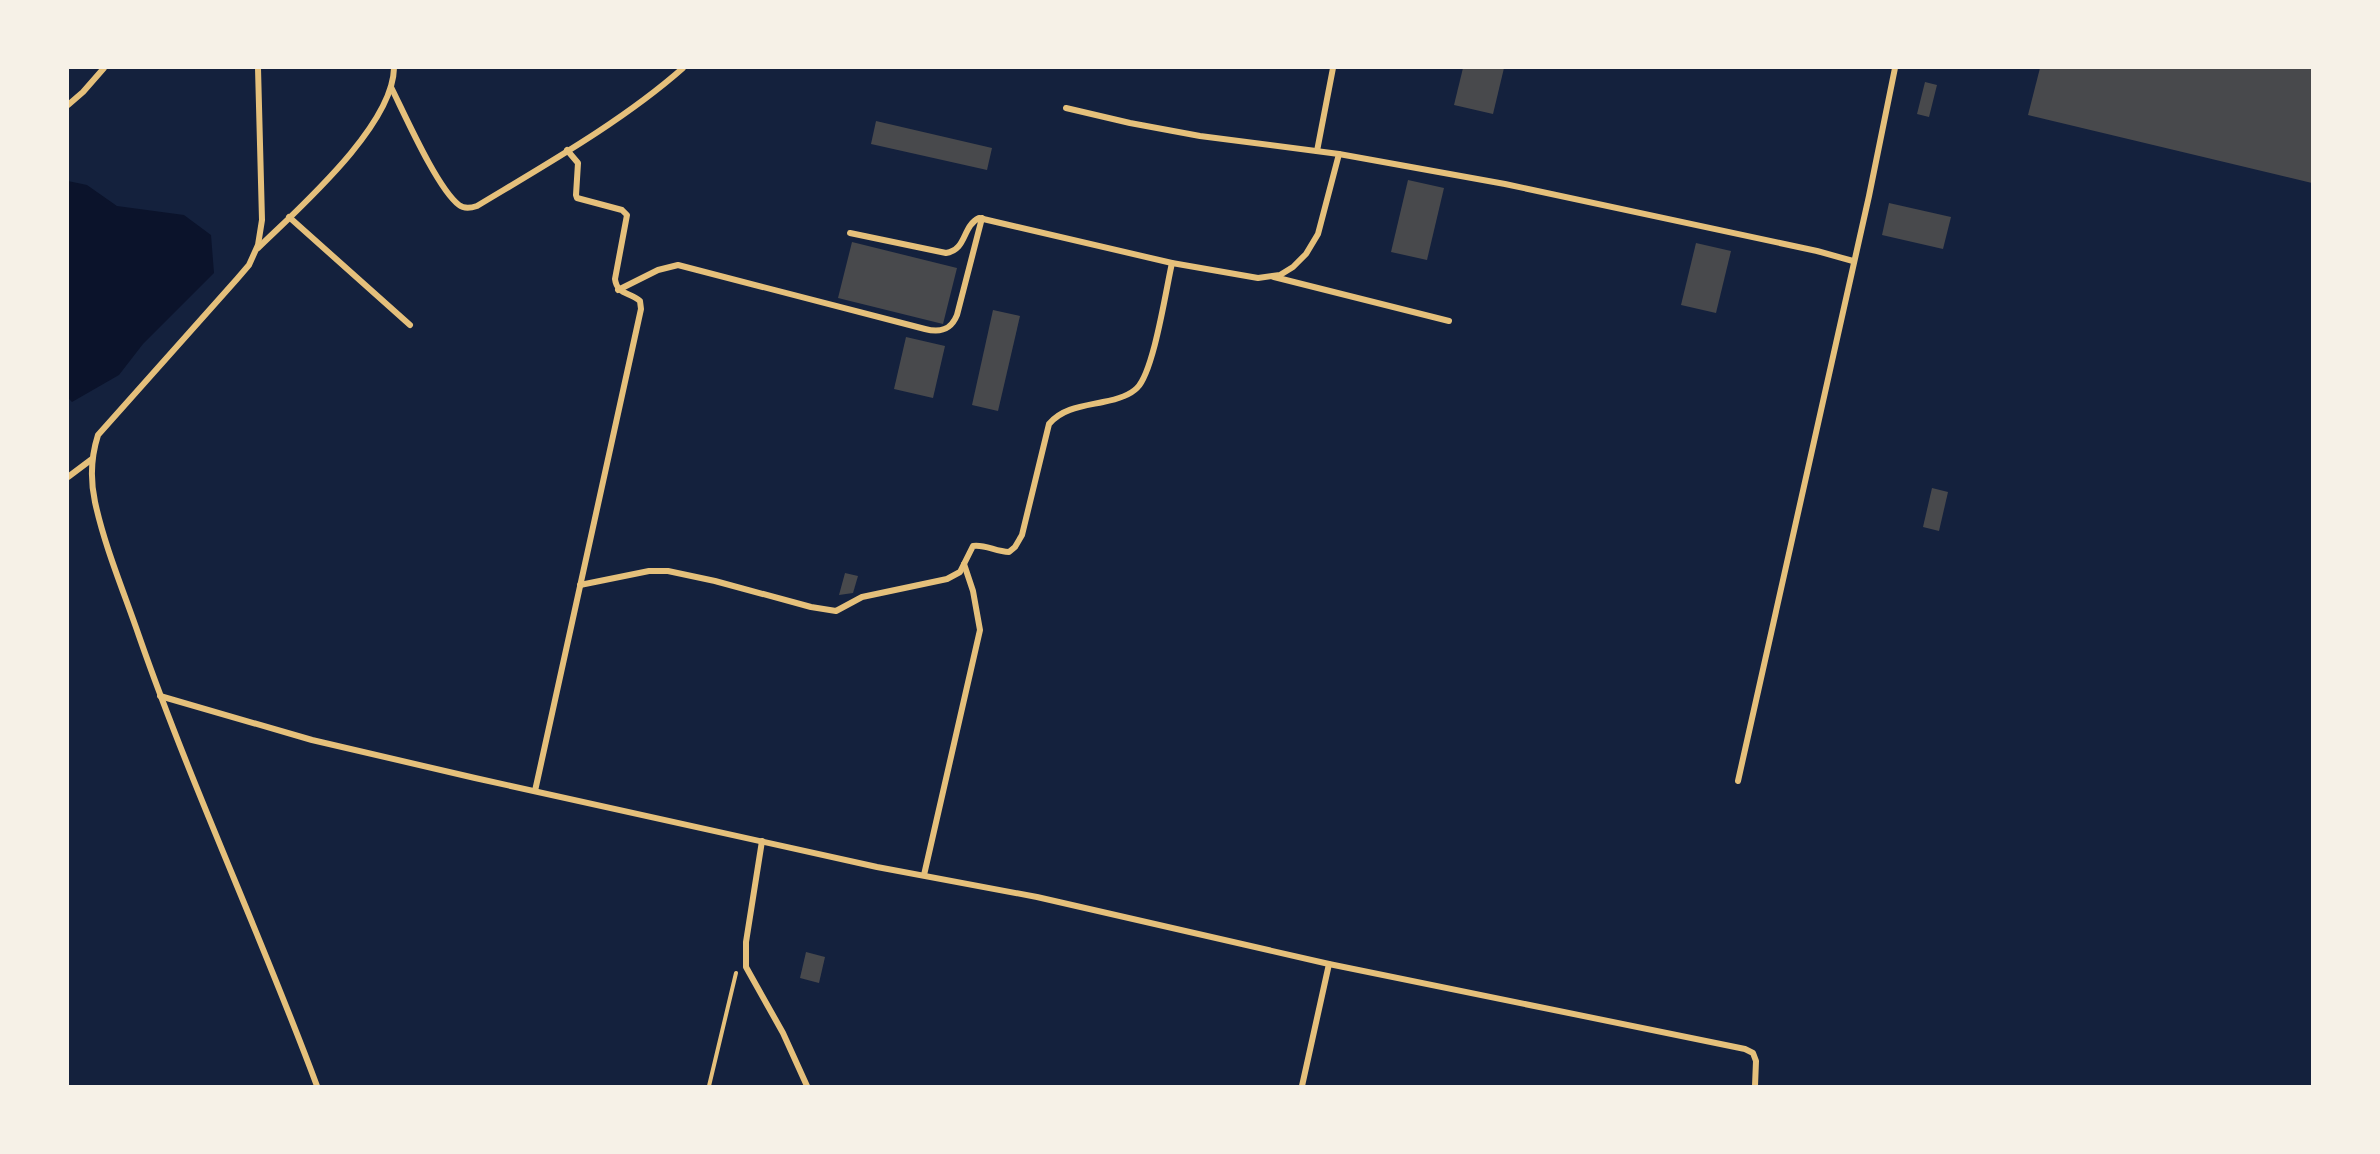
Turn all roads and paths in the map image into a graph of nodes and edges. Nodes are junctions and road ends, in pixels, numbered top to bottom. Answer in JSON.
{"nodes":[{"id":1,"x":104,"y":68,"type":"edge"},
{"id":2,"x":258,"y":68,"type":"edge"},
{"id":3,"x":394,"y":68,"type":"edge"},
{"id":4,"x":683,"y":68,"type":"edge"},
{"id":5,"x":1334,"y":68,"type":"edge"},
{"id":6,"x":1893,"y":68,"type":"edge"},
{"id":7,"x":392,"y":87,"type":"junction"},
{"id":8,"x":68,"y":105,"type":"edge"},
{"id":9,"x":1066,"y":108,"type":"dead end"},
{"id":10,"x":567,"y":150,"type":"junction"},
{"id":11,"x":1317,"y":151,"type":"junction"},
{"id":12,"x":1339,"y":154,"type":"junction"},
{"id":13,"x":289,"y":217,"type":"junction"},
{"id":14,"x":982,"y":218,"type":"junction"},
{"id":15,"x":850,"y":233,"type":"dead end"},
{"id":16,"x":256,"y":250,"type":"junction"},
{"id":17,"x":1853,"y":261,"type":"junction"},
{"id":18,"x":1172,"y":263,"type":"junction"},
{"id":19,"x":1271,"y":276,"type":"junction"},
{"id":20,"x":618,"y":290,"type":"junction"},
{"id":21,"x":1449,"y":321,"type":"dead end"},
{"id":22,"x":410,"y":325,"type":"dead end"},
{"id":23,"x":92,"y":459,"type":"junction"},
{"id":24,"x":68,"y":477,"type":"edge"},
{"id":25,"x":964,"y":564,"type":"junction"},
{"id":26,"x":580,"y":585,"type":"junction"},
{"id":27,"x":160,"y":696,"type":"junction"},
{"id":28,"x":1738,"y":782,"type":"dead end"},
{"id":29,"x":535,"y":791,"type":"junction"},
{"id":30,"x":762,"y":841,"type":"junction"},
{"id":31,"x":924,"y":875,"type":"junction"},
{"id":32,"x":745,"y":958,"type":"junction"},
{"id":33,"x":1329,"y":964,"type":"junction"},
{"id":34,"x":317,"y":1086,"type":"edge"},
{"id":35,"x":709,"y":1086,"type":"edge"},
{"id":36,"x":807,"y":1086,"type":"edge"},
{"id":37,"x":1302,"y":1086,"type":"edge"},
{"id":38,"x":1755,"y":1086,"type":"edge"}],
"edges":[{"from":1,"to":8,"type":"street"},
{"from":2,"to":16,"type":"street"},
{"from":3,"to":7,"type":"street"},
{"from":4,"to":10,"type":"street"},
{"from":5,"to":11,"type":"street"},
{"from":6,"to":17,"type":"street"},
{"from":7,"to":10,"type":"street"},
{"from":7,"to":13,"type":"street"},
{"from":9,"to":11,"type":"street"},
{"from":10,"to":20,"type":"street"},
{"from":11,"to":12,"type":"street"},
{"from":12,"to":17,"type":"street"},
{"from":12,"to":19,"type":"street"},
{"from":13,"to":16,"type":"street"},
{"from":13,"to":22,"type":"street"},
{"from":14,"to":15,"type":"street"},
{"from":14,"to":18,"type":"street"},
{"from":14,"to":20,"type":"street"},
{"from":16,"to":23,"type":"street"},
{"from":17,"to":28,"type":"street"},
{"from":18,"to":19,"type":"street"},
{"from":18,"to":25,"type":"street"},
{"from":19,"to":21,"type":"street"},
{"from":20,"to":26,"type":"street"},
{"from":23,"to":24,"type":"street"},
{"from":23,"to":27,"type":"street"},
{"from":25,"to":26,"type":"street"},
{"from":25,"to":31,"type":"street"},
{"from":26,"to":29,"type":"street"},
{"from":27,"to":29,"type":"street"},
{"from":27,"to":34,"type":"street"},
{"from":29,"to":30,"type":"street"},
{"from":30,"to":31,"type":"street"},
{"from":30,"to":32,"type":"street"},
{"from":31,"to":33,"type":"street"},
{"from":32,"to":35,"type":"path"},
{"from":32,"to":36,"type":"street"},
{"from":33,"to":37,"type":"street"},
{"from":33,"to":38,"type":"street"}]}
